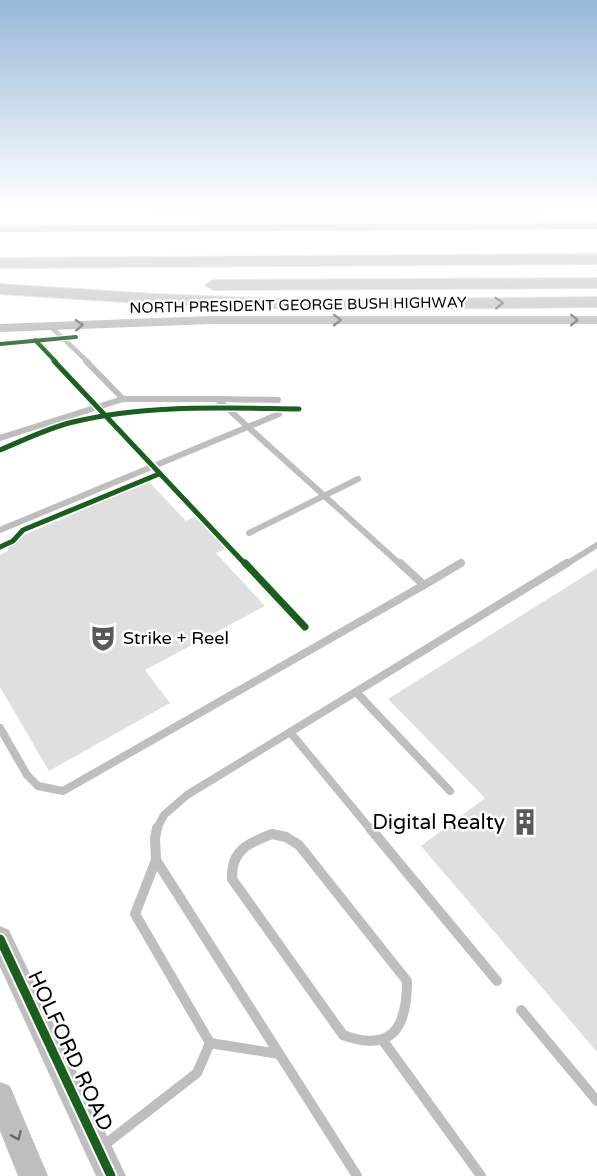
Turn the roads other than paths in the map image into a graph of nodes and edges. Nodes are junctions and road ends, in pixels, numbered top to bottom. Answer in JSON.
{"nodes":[{"id":1,"x":181,"y":262,"type":"edge"},
{"id":2,"x":0,"y":263,"type":"edge"},
{"id":3,"x":597,"y":283,"type":"edge"},
{"id":4,"x":0,"y":287,"type":"edge"},
{"id":5,"x":597,"y":302,"type":"edge"},
{"id":6,"x":597,"y":320,"type":"edge"},
{"id":7,"x":50,"y":326,"type":"junction"},
{"id":8,"x":0,"y":328,"type":"edge"},
{"id":9,"x":123,"y":399,"type":"junction"},
{"id":10,"x":217,"y":399,"type":"junction"},
{"id":11,"x":278,"y":400,"type":"dead end"},
{"id":12,"x":279,"y":414,"type":"dead end"},
{"id":13,"x":248,"y":427,"type":"junction"},
{"id":14,"x":0,"y":438,"type":"edge"},
{"id":15,"x":358,"y":479,"type":"dead end"},
{"id":16,"x":325,"y":495,"type":"junction"},
{"id":17,"x":0,"y":530,"type":"edge"},
{"id":18,"x":249,"y":532,"type":"dead end"},
{"id":19,"x":597,"y":545,"type":"edge"},
{"id":20,"x":461,"y":563,"type":"dead end"},
{"id":21,"x":424,"y":585,"type":"junction"},
{"id":22,"x":356,"y":692,"type":"junction"},
{"id":23,"x":0,"y":728,"type":"edge"},
{"id":24,"x":290,"y":732,"type":"junction"},
{"id":25,"x":450,"y":791,"type":"dead end"},
{"id":26,"x":156,"y":860,"type":"junction"},
{"id":27,"x":0,"y":939,"type":"edge"},
{"id":28,"x":497,"y":981,"type":"dead end"},
{"id":29,"x":521,"y":1010,"type":"dead end"},
{"id":30,"x":384,"y":1042,"type":"junction"},
{"id":31,"x":210,"y":1043,"type":"junction"},
{"id":32,"x":279,"y":1054,"type":"junction"},
{"id":33,"x":0,"y":1096,"type":"edge"},
{"id":34,"x":597,"y":1101,"type":"edge"},
{"id":35,"x":98,"y":1149,"type":"junction"},
{"id":36,"x":33,"y":1176,"type":"edge"},
{"id":37,"x":111,"y":1176,"type":"edge"},
{"id":38,"x":357,"y":1176,"type":"edge"},
{"id":39,"x":481,"y":1176,"type":"edge"}],
"edges":[{"from":1,"to":2,"type":"highway"},
{"from":3,"to":4,"type":"highway"},
{"from":4,"to":5,"type":"highway","one_way":true},
{"from":7,"to":6,"type":"main road","name":"NORTH PRESIDENT GEORGE BUSH HIGHWAY","one_way":true},
{"from":7,"to":8,"type":"main road","name":"NORTH PRESIDENT GEORGE BUSH HIGHWAY"},
{"from":7,"to":9,"type":"lane"},
{"from":9,"to":10,"type":"lane"},
{"from":9,"to":14,"type":"lane"},
{"from":10,"to":11,"type":"lane"},
{"from":10,"to":13,"type":"lane"},
{"from":12,"to":13,"type":"lane"},
{"from":13,"to":16,"type":"lane"},
{"from":13,"to":17,"type":"lane"},
{"from":15,"to":16,"type":"lane"},
{"from":16,"to":18,"type":"lane"},
{"from":16,"to":21,"type":"lane"},
{"from":19,"to":22,"type":"lane"},
{"from":20,"to":21,"type":"lane"},
{"from":21,"to":23,"type":"lane"},
{"from":22,"to":24,"type":"lane"},
{"from":22,"to":25,"type":"lane"},
{"from":24,"to":26,"type":"lane"},
{"from":24,"to":28,"type":"lane"},
{"from":26,"to":31,"type":"lane"},
{"from":26,"to":32,"type":"lane"},
{"from":27,"to":35,"type":"street","name":"HOLFORD ROAD"},
{"from":29,"to":34,"type":"lane"},
{"from":30,"to":30,"type":"lane"},
{"from":30,"to":39,"type":"lane"},
{"from":31,"to":32,"type":"lane"},
{"from":31,"to":35,"type":"lane"},
{"from":32,"to":38,"type":"lane"},
{"from":33,"to":36,"type":"street","one_way":true},
{"from":35,"to":37,"type":"street","name":"HOLFORD ROAD"}]}
